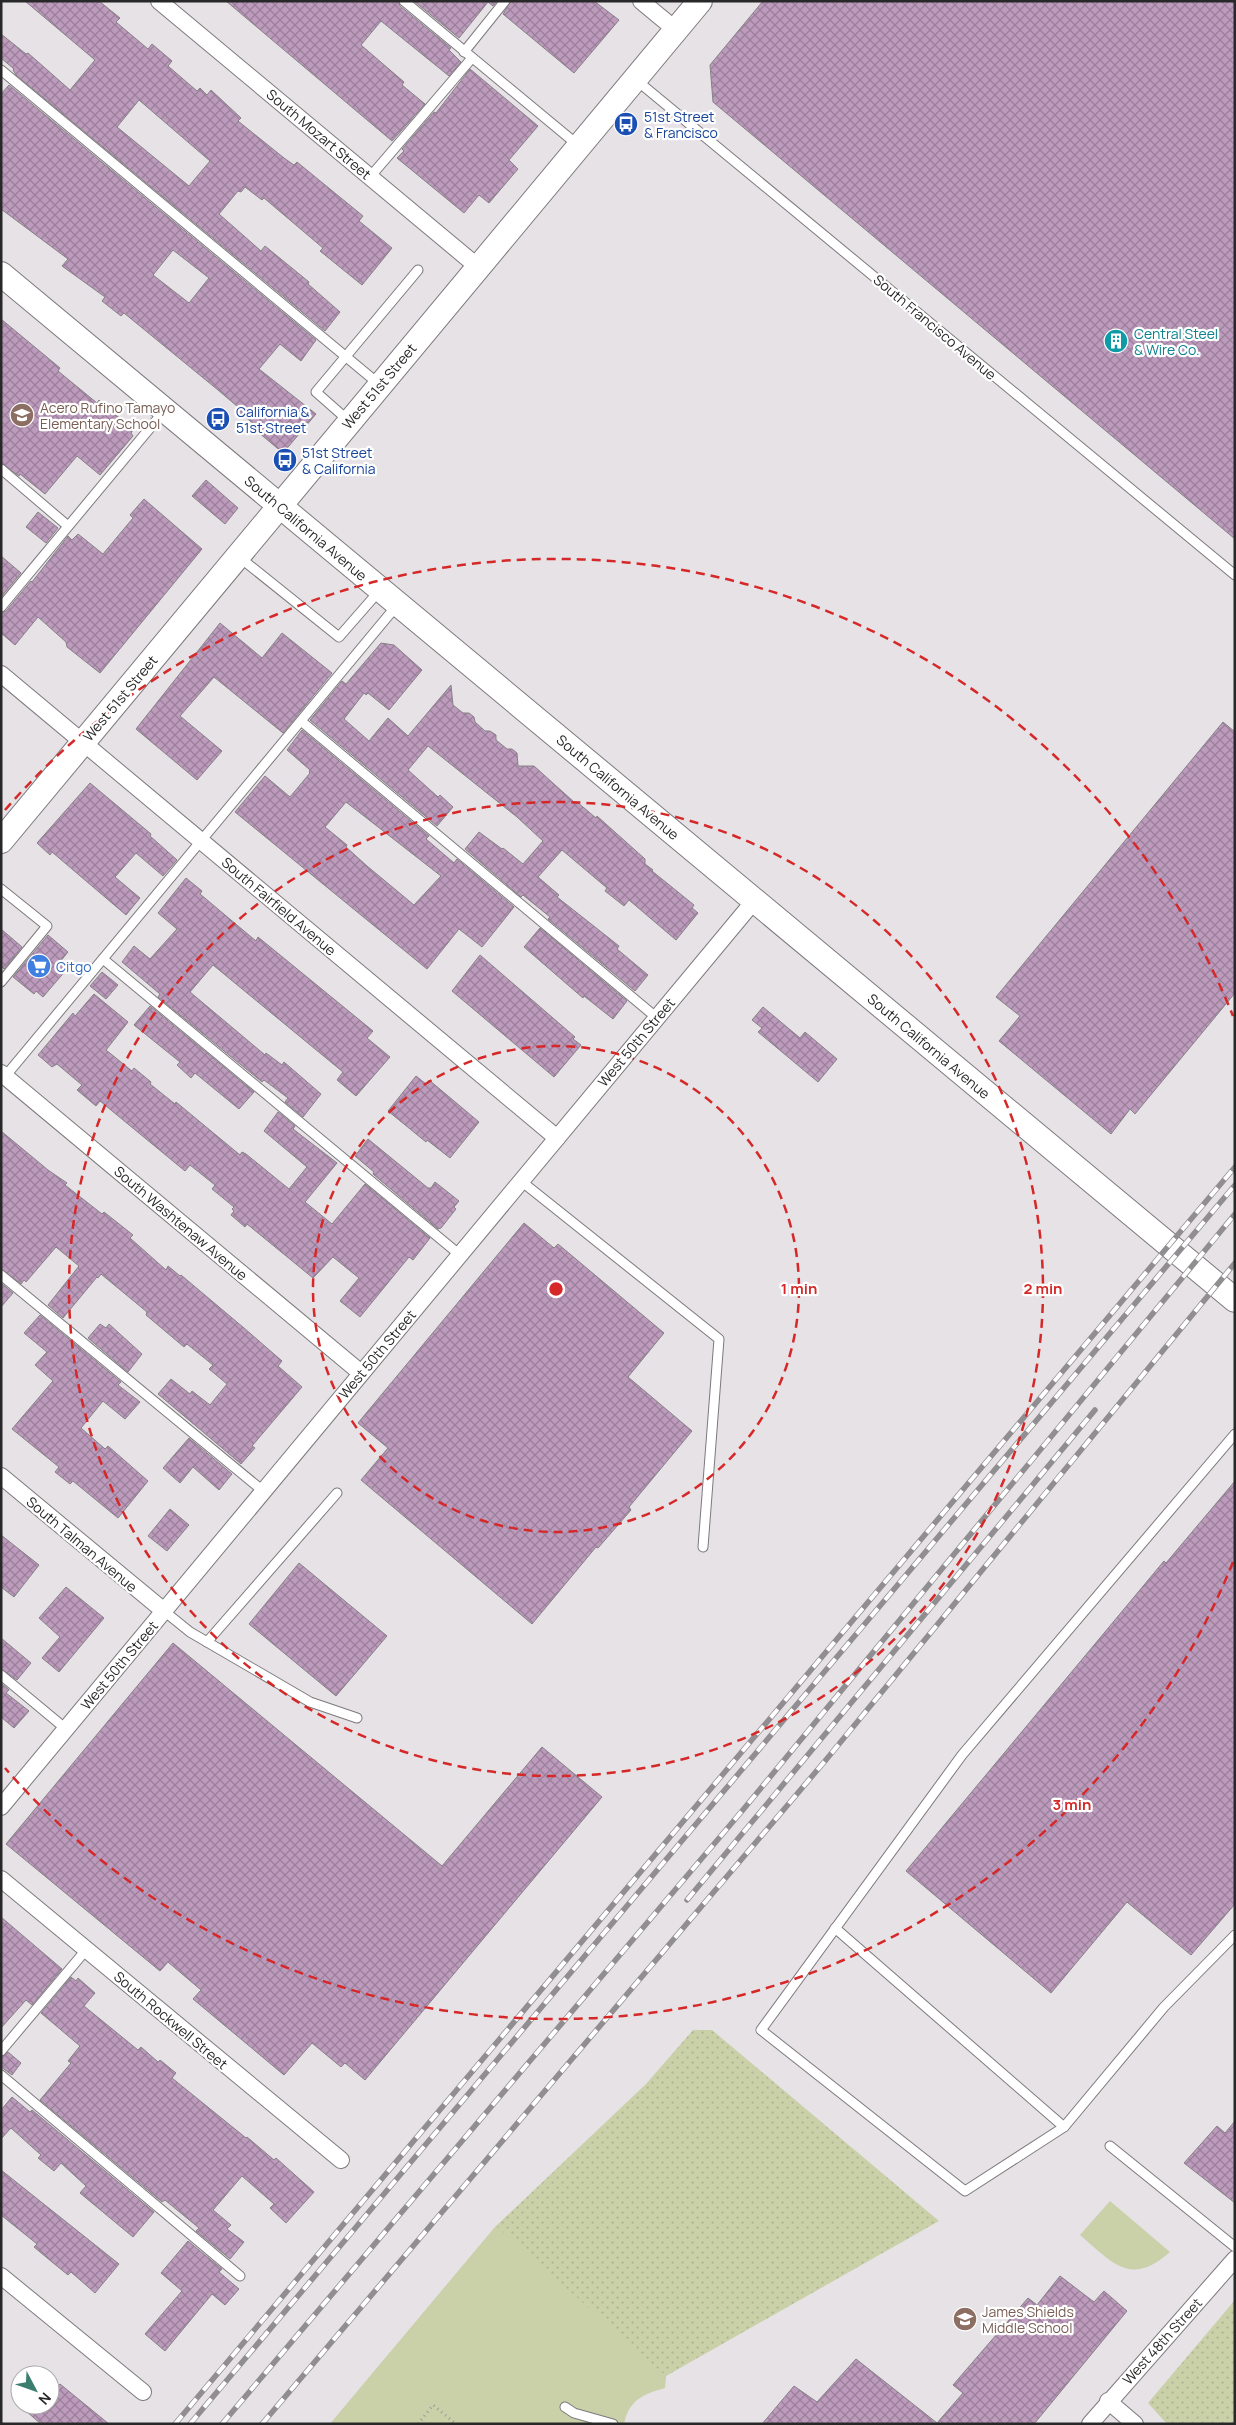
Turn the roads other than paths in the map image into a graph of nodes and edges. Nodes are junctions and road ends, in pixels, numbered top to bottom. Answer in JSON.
{"nodes":[{"id":1,"x":159,"y":1,"type":"edge"},
{"id":2,"x":404,"y":1,"type":"edge"},
{"id":3,"x":506,"y":1,"type":"edge"},
{"id":4,"x":641,"y":1,"type":"edge"},
{"id":5,"x":700,"y":1,"type":"edge"},
{"id":6,"x":676,"y":30,"type":"junction"},
{"id":7,"x":464,"y":52,"type":"junction"},
{"id":8,"x":472,"y":58,"type":"junction"},
{"id":9,"x":1,"y":70,"type":"edge"},
{"id":10,"x":635,"y":79,"type":"junction"},
{"id":11,"x":579,"y":146,"type":"junction"},
{"id":12,"x":370,"y":178,"type":"junction"},
{"id":13,"x":478,"y":267,"type":"junction"},
{"id":14,"x":418,"y":270,"type":"dead end"},
{"id":15,"x":1,"y":274,"type":"edge"},
{"id":16,"x":345,"y":356,"type":"junction"},
{"id":17,"x":380,"y":385,"type":"junction"},
{"id":18,"x":165,"y":410,"type":"junction"},
{"id":19,"x":350,"y":422,"type":"junction"},
{"id":20,"x":1,"y":469,"type":"edge"},
{"id":21,"x":280,"y":506,"type":"junction"},
{"id":22,"x":68,"y":526,"type":"junction"},
{"id":23,"x":238,"y":556,"type":"junction"},
{"id":24,"x":1235,"y":575,"type":"edge"},
{"id":25,"x":389,"y":597,"type":"junction"},
{"id":26,"x":1,"y":607,"type":"edge"},
{"id":27,"x":1,"y":674,"type":"edge"},
{"id":28,"x":301,"y":720,"type":"junction"},
{"id":29,"x":83,"y":742,"type":"junction"},
{"id":30,"x":1,"y":841,"type":"edge"},
{"id":31,"x":201,"y":841,"type":"junction"},
{"id":32,"x":1,"y":889,"type":"edge"},
{"id":33,"x":754,"y":901,"type":"junction"},
{"id":34,"x":103,"y":959,"type":"junction"},
{"id":35,"x":1,"y":982,"type":"edge"},
{"id":36,"x":657,"y":1018,"type":"junction"},
{"id":37,"x":3,"y":1077,"type":"edge"},
{"id":38,"x":557,"y":1138,"type":"junction"},
{"id":39,"x":521,"y":1180,"type":"junction"},
{"id":40,"x":460,"y":1254,"type":"junction"},
{"id":41,"x":1,"y":1275,"type":"edge"},
{"id":42,"x":1235,"y":1300,"type":"edge"},
{"id":43,"x":361,"y":1373,"type":"junction"},
{"id":44,"x":1235,"y":1434,"type":"edge"},
{"id":45,"x":1,"y":1476,"type":"edge"},
{"id":46,"x":263,"y":1491,"type":"junction"},
{"id":47,"x":337,"y":1493,"type":"dead end"},
{"id":48,"x":703,"y":1547,"type":"dead end"},
{"id":49,"x":164,"y":1611,"type":"junction"},
{"id":50,"x":207,"y":1642,"type":"junction"},
{"id":51,"x":1,"y":1675,"type":"edge"},
{"id":52,"x":357,"y":1718,"type":"dead end"},
{"id":53,"x":66,"y":1729,"type":"junction"},
{"id":54,"x":1,"y":1807,"type":"edge"},
{"id":55,"x":1,"y":1879,"type":"edge"},
{"id":56,"x":836,"y":1928,"type":"junction"},
{"id":57,"x":1235,"y":1935,"type":"edge"},
{"id":58,"x":86,"y":1950,"type":"junction"},
{"id":59,"x":1,"y":2051,"type":"edge"},
{"id":60,"x":1,"y":2075,"type":"edge"},
{"id":61,"x":1064,"y":2127,"type":"junction"},
{"id":62,"x":1110,"y":2146,"type":"dead end"},
{"id":63,"x":341,"y":2160,"type":"dead end"},
{"id":64,"x":1235,"y":2247,"type":"edge"},
{"id":65,"x":1235,"y":2259,"type":"edge"},
{"id":66,"x":1,"y":2276,"type":"edge"},
{"id":67,"x":240,"y":2276,"type":"dead end"},
{"id":68,"x":143,"y":2392,"type":"dead end"},
{"id":69,"x":1108,"y":2401,"type":"junction"},
{"id":70,"x":565,"y":2407,"type":"dead end"},
{"id":71,"x":613,"y":2424,"type":"edge"},
{"id":72,"x":1090,"y":2424,"type":"edge"},
{"id":73,"x":1135,"y":2424,"type":"edge"}],
"edges":[{"from":1,"to":12,"type":"street","name":"South Mozart Street"},
{"from":2,"to":7,"type":"lane"},
{"from":3,"to":7,"type":"lane"},
{"from":4,"to":6,"type":"street"},
{"from":5,"to":6,"type":"street","name":"West 51st Street"},
{"from":6,"to":10,"type":"street","name":"West 51st Street"},
{"from":7,"to":8,"type":"lane"},
{"from":8,"to":11,"type":"lane"},
{"from":8,"to":12,"type":"lane"},
{"from":9,"to":16,"type":"lane"},
{"from":10,"to":11,"type":"street","name":"West 51st Street"},
{"from":10,"to":24,"type":"lane","name":"South Francisco Avenue"},
{"from":11,"to":13,"type":"street","name":"West 51st Street"},
{"from":12,"to":13,"type":"street","name":"South Mozart Street"},
{"from":13,"to":17,"type":"street","name":"West 51st Street"},
{"from":14,"to":16,"type":"lane"},
{"from":15,"to":18,"type":"street","name":"South California Avenue"},
{"from":16,"to":17,"type":"lane"},
{"from":16,"to":19,"type":"lane"},
{"from":17,"to":19,"type":"street","name":"West 51st Street"},
{"from":18,"to":21,"type":"street","name":"South California Avenue"},
{"from":18,"to":22,"type":"lane"},
{"from":19,"to":21,"type":"street","name":"West 51st Street"},
{"from":20,"to":22,"type":"lane"},
{"from":21,"to":23,"type":"street","name":"West 51st Street"},
{"from":21,"to":25,"type":"street","name":"South California Avenue"},
{"from":22,"to":26,"type":"lane"},
{"from":23,"to":25,"type":"lane"},
{"from":23,"to":29,"type":"street","name":"West 51st Street"},
{"from":25,"to":28,"type":"lane"},
{"from":25,"to":33,"type":"street","name":"South California Avenue"},
{"from":27,"to":29,"type":"street","name":"South Fairfield Avenue"},
{"from":28,"to":31,"type":"lane"},
{"from":28,"to":36,"type":"lane"},
{"from":29,"to":30,"type":"street","name":"West 51st Street"},
{"from":29,"to":31,"type":"street","name":"South Fairfield Avenue"},
{"from":31,"to":34,"type":"lane"},
{"from":31,"to":38,"type":"street","name":"South Fairfield Avenue"},
{"from":32,"to":35,"type":"lane"},
{"from":33,"to":36,"type":"street","name":"West 50th Street"},
{"from":33,"to":42,"type":"street","name":"South California Avenue"},
{"from":34,"to":37,"type":"lane"},
{"from":34,"to":40,"type":"lane"},
{"from":36,"to":38,"type":"street","name":"West 50th Street"},
{"from":37,"to":43,"type":"street","name":"South Washtenaw Avenue"},
{"from":38,"to":39,"type":"street","name":"West 50th Street"},
{"from":39,"to":40,"type":"street","name":"West 50th Street"},
{"from":39,"to":48,"type":"lane"},
{"from":40,"to":43,"type":"street","name":"West 50th Street"},
{"from":41,"to":46,"type":"lane"},
{"from":43,"to":46,"type":"street","name":"West 50th Street"},
{"from":44,"to":56,"type":"lane"},
{"from":45,"to":49,"type":"street","name":"South Talman Avenue"},
{"from":46,"to":49,"type":"street","name":"West 50th Street"},
{"from":47,"to":50,"type":"lane"},
{"from":49,"to":50,"type":"lane"},
{"from":49,"to":53,"type":"street","name":"West 50th Street"},
{"from":50,"to":52,"type":"lane"},
{"from":51,"to":53,"type":"lane"},
{"from":53,"to":54,"type":"street","name":"West 50th Street"},
{"from":55,"to":58,"type":"street","name":"South Rockwell Street"},
{"from":56,"to":61,"type":"lane"},
{"from":56,"to":61,"type":"lane"},
{"from":57,"to":61,"type":"lane"},
{"from":58,"to":59,"type":"lane"},
{"from":58,"to":63,"type":"street","name":"South Rockwell Street"},
{"from":60,"to":67,"type":"lane"},
{"from":62,"to":64,"type":"lane"},
{"from":65,"to":69,"type":"street","name":"West 48th Street"},
{"from":66,"to":68,"type":"street"},
{"from":69,"to":72,"type":"street","name":"West 48th Street"},
{"from":69,"to":73,"type":"street"},
{"from":70,"to":71,"type":"lane"}]}
